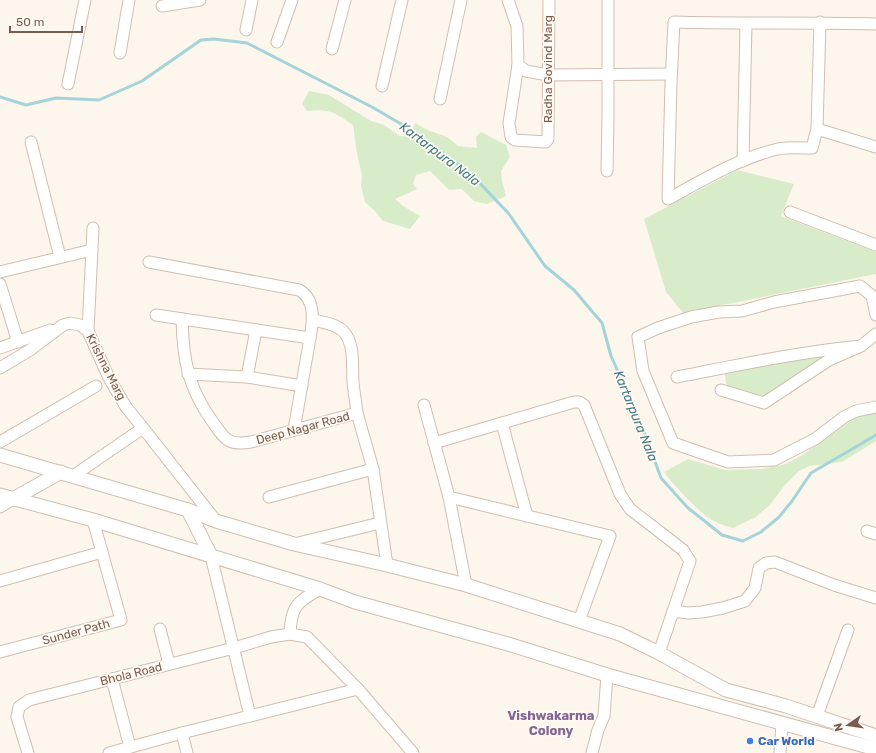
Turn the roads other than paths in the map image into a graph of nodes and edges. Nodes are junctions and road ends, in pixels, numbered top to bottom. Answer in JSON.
{"nodes":[{"id":1,"x":85,"y":0,"type":"edge"},
{"id":2,"x":128,"y":0,"type":"edge"},
{"id":3,"x":200,"y":0,"type":"edge"},
{"id":4,"x":252,"y":0,"type":"edge"},
{"id":5,"x":292,"y":0,"type":"edge"},
{"id":6,"x":345,"y":0,"type":"edge"},
{"id":7,"x":402,"y":0,"type":"edge"},
{"id":8,"x":461,"y":0,"type":"edge"},
{"id":9,"x":508,"y":0,"type":"edge"},
{"id":10,"x":549,"y":0,"type":"edge"},
{"id":11,"x":608,"y":0,"type":"edge"},
{"id":12,"x":162,"y":6,"type":"dead end"},
{"id":13,"x":820,"y":22,"type":"junction"},
{"id":14,"x":746,"y":24,"type":"junction"},
{"id":15,"x":876,"y":24,"type":"edge"},
{"id":16,"x":246,"y":30,"type":"dead end"},
{"id":17,"x":277,"y":42,"type":"dead end"},
{"id":18,"x":332,"y":49,"type":"dead end"},
{"id":19,"x":120,"y":53,"type":"dead end"},
{"id":20,"x":518,"y":65,"type":"junction"},
{"id":21,"x":608,"y":74,"type":"junction"},
{"id":22,"x":671,"y":74,"type":"junction"},
{"id":23,"x":548,"y":75,"type":"junction"},
{"id":24,"x":68,"y":84,"type":"dead end"},
{"id":25,"x":382,"y":86,"type":"dead end"},
{"id":26,"x":440,"y":99,"type":"dead end"},
{"id":27,"x":817,"y":129,"type":"junction"},
{"id":28,"x":31,"y":142,"type":"dead end"},
{"id":29,"x":876,"y":147,"type":"edge"},
{"id":30,"x":743,"y":161,"type":"junction"},
{"id":31,"x":607,"y":171,"type":"dead end"},
{"id":32,"x":790,"y":212,"type":"dead end"},
{"id":33,"x":93,"y":228,"type":"dead end"},
{"id":34,"x":876,"y":246,"type":"edge"},
{"id":35,"x":92,"y":250,"type":"junction"},
{"id":36,"x":60,"y":257,"type":"junction"},
{"id":37,"x":149,"y":262,"type":"dead end"},
{"id":38,"x":0,"y":272,"type":"edge"},
{"id":39,"x":0,"y":284,"type":"edge"},
{"id":40,"x":876,"y":312,"type":"edge"},
{"id":41,"x":156,"y":314,"type":"dead end"},
{"id":42,"x":182,"y":319,"type":"junction"},
{"id":43,"x":314,"y":320,"type":"junction"},
{"id":44,"x":63,"y":325,"type":"junction"},
{"id":45,"x":256,"y":330,"type":"junction"},
{"id":46,"x":88,"y":331,"type":"junction"},
{"id":47,"x":876,"y":334,"type":"edge"},
{"id":48,"x":310,"y":338,"type":"junction"},
{"id":49,"x":18,"y":342,"type":"junction"},
{"id":50,"x":861,"y":346,"type":"junction"},
{"id":51,"x":0,"y":348,"type":"edge"},
{"id":52,"x":0,"y":368,"type":"edge"},
{"id":53,"x":188,"y":374,"type":"junction"},
{"id":54,"x":247,"y":377,"type":"junction"},
{"id":55,"x":677,"y":377,"type":"dead end"},
{"id":56,"x":96,"y":386,"type":"dead end"},
{"id":57,"x":302,"y":386,"type":"junction"},
{"id":58,"x":721,"y":390,"type":"dead end"},
{"id":59,"x":424,"y":405,"type":"dead end"},
{"id":60,"x":876,"y":407,"type":"edge"},
{"id":61,"x":357,"y":413,"type":"junction"},
{"id":62,"x":502,"y":423,"type":"junction"},
{"id":63,"x":143,"y":428,"type":"junction"},
{"id":64,"x":294,"y":430,"type":"junction"},
{"id":65,"x":0,"y":442,"type":"edge"},
{"id":66,"x":434,"y":443,"type":"junction"},
{"id":67,"x":0,"y":455,"type":"edge"},
{"id":68,"x":373,"y":469,"type":"junction"},
{"id":69,"x":67,"y":474,"type":"junction"},
{"id":70,"x":6,"y":497,"type":"edge"},
{"id":71,"x":269,"y":497,"type":"dead end"},
{"id":72,"x":449,"y":497,"type":"junction"},
{"id":73,"x":0,"y":507,"type":"edge"},
{"id":74,"x":188,"y":510,"type":"junction"},
{"id":75,"x":527,"y":516,"type":"junction"},
{"id":76,"x":94,"y":520,"type":"junction"},
{"id":77,"x":216,"y":521,"type":"junction"},
{"id":78,"x":380,"y":523,"type":"junction"},
{"id":79,"x":294,"y":544,"type":"junction"},
{"id":80,"x":102,"y":552,"type":"junction"},
{"id":81,"x":211,"y":556,"type":"junction"},
{"id":82,"x":387,"y":565,"type":"junction"},
{"id":83,"x":0,"y":581,"type":"edge"},
{"id":84,"x":466,"y":585,"type":"junction"},
{"id":85,"x":320,"y":589,"type":"junction"},
{"id":86,"x":876,"y":598,"type":"edge"},
{"id":87,"x":673,"y":611,"type":"junction"},
{"id":88,"x":579,"y":621,"type":"junction"},
{"id":89,"x":160,"y":629,"type":"dead end"},
{"id":90,"x":848,"y":630,"type":"dead end"},
{"id":91,"x":290,"y":634,"type":"junction"},
{"id":92,"x":234,"y":648,"type":"junction"},
{"id":93,"x":0,"y":652,"type":"edge"},
{"id":94,"x":659,"y":653,"type":"junction"},
{"id":95,"x":169,"y":664,"type":"junction"},
{"id":96,"x":607,"y":675,"type":"junction"},
{"id":97,"x":112,"y":679,"type":"junction"},
{"id":98,"x":358,"y":689,"type":"junction"},
{"id":99,"x":250,"y":716,"type":"junction"},
{"id":100,"x":817,"y":716,"type":"junction"},
{"id":101,"x":782,"y":723,"type":"junction"},
{"id":102,"x":182,"y":733,"type":"junction"},
{"id":103,"x":875,"y":734,"type":"edge"},
{"id":104,"x":130,"y":747,"type":"junction"},
{"id":105,"x":876,"y":749,"type":"edge"},
{"id":106,"x":28,"y":753,"type":"edge"},
{"id":107,"x":109,"y":753,"type":"edge"},
{"id":108,"x":187,"y":753,"type":"edge"},
{"id":109,"x":413,"y":753,"type":"edge"},
{"id":110,"x":592,"y":753,"type":"edge"},
{"id":111,"x":780,"y":753,"type":"edge"}],
"edges":[{"from":1,"to":24,"type":"street"},
{"from":2,"to":19,"type":"street"},
{"from":3,"to":12,"type":"street"},
{"from":4,"to":16,"type":"street"},
{"from":5,"to":17,"type":"street"},
{"from":6,"to":18,"type":"street"},
{"from":7,"to":25,"type":"street"},
{"from":8,"to":26,"type":"street"},
{"from":9,"to":20,"type":"street"},
{"from":10,"to":23,"type":"street","name":"Radha Govind Marg"},
{"from":11,"to":21,"type":"street"},
{"from":13,"to":14,"type":"street"},
{"from":13,"to":15,"type":"street"},
{"from":13,"to":27,"type":"street"},
{"from":14,"to":22,"type":"street"},
{"from":14,"to":30,"type":"street"},
{"from":20,"to":23,"type":"street"},
{"from":20,"to":23,"type":"street","name":"Radha Govind Marg"},
{"from":21,"to":22,"type":"street"},
{"from":21,"to":23,"type":"street"},
{"from":21,"to":31,"type":"street"},
{"from":22,"to":30,"type":"street"},
{"from":27,"to":29,"type":"street"},
{"from":27,"to":30,"type":"street"},
{"from":28,"to":36,"type":"street"},
{"from":32,"to":34,"type":"street"},
{"from":33,"to":35,"type":"street"},
{"from":35,"to":36,"type":"street"},
{"from":35,"to":46,"type":"street"},
{"from":36,"to":38,"type":"street"},
{"from":37,"to":43,"type":"street"},
{"from":39,"to":49,"type":"street"},
{"from":40,"to":60,"type":"street"},
{"from":41,"to":42,"type":"street"},
{"from":42,"to":45,"type":"street"},
{"from":42,"to":53,"type":"street","name":"Deep Nagar Road"},
{"from":43,"to":48,"type":"street"},
{"from":43,"to":61,"type":"street"},
{"from":44,"to":46,"type":"street","name":"Krishna Marg"},
{"from":44,"to":49,"type":"street"},
{"from":44,"to":52,"type":"street"},
{"from":45,"to":48,"type":"street"},
{"from":45,"to":54,"type":"street"},
{"from":46,"to":63,"type":"street","name":"Krishna Marg"},
{"from":47,"to":50,"type":"street"},
{"from":48,"to":57,"type":"street"},
{"from":49,"to":51,"type":"street"},
{"from":50,"to":55,"type":"street"},
{"from":50,"to":58,"type":"street"},
{"from":53,"to":54,"type":"street"},
{"from":53,"to":64,"type":"street","name":"Deep Nagar Road"},
{"from":54,"to":57,"type":"street"},
{"from":56,"to":65,"type":"street"},
{"from":57,"to":64,"type":"street"},
{"from":59,"to":66,"type":"street"},
{"from":61,"to":64,"type":"street","name":"Deep Nagar Road"},
{"from":61,"to":68,"type":"street","name":"Deep Nagar Road"},
{"from":62,"to":66,"type":"street"},
{"from":62,"to":75,"type":"street"},
{"from":62,"to":87,"type":"street"},
{"from":63,"to":69,"type":"street"},
{"from":63,"to":77,"type":"street","name":"Krishna Marg"},
{"from":66,"to":72,"type":"street"},
{"from":67,"to":69,"type":"street"},
{"from":68,"to":71,"type":"street"},
{"from":68,"to":78,"type":"street","name":"Deep Nagar Road"},
{"from":69,"to":70,"type":"street"},
{"from":69,"to":74,"type":"street"},
{"from":70,"to":73,"type":"street"},
{"from":70,"to":76,"type":"street"},
{"from":72,"to":75,"type":"street"},
{"from":72,"to":84,"type":"street"},
{"from":74,"to":77,"type":"street"},
{"from":74,"to":81,"type":"street"},
{"from":75,"to":88,"type":"street"},
{"from":76,"to":80,"type":"street","name":"Sunder Path"},
{"from":76,"to":81,"type":"street"},
{"from":77,"to":79,"type":"street"},
{"from":78,"to":79,"type":"street"},
{"from":78,"to":82,"type":"street","name":"Deep Nagar Road"},
{"from":79,"to":82,"type":"street"},
{"from":80,"to":83,"type":"street"},
{"from":80,"to":93,"type":"street","name":"Sunder Path"},
{"from":81,"to":85,"type":"street"},
{"from":81,"to":92,"type":"street"},
{"from":82,"to":84,"type":"street"},
{"from":84,"to":88,"type":"street"},
{"from":85,"to":91,"type":"street"},
{"from":85,"to":96,"type":"street"},
{"from":86,"to":87,"type":"street"},
{"from":87,"to":94,"type":"street"},
{"from":88,"to":94,"type":"street"},
{"from":89,"to":95,"type":"street"},
{"from":90,"to":100,"type":"street"},
{"from":91,"to":92,"type":"street","name":"Bhola Road"},
{"from":91,"to":98,"type":"street"},
{"from":92,"to":95,"type":"street","name":"Bhola Road"},
{"from":92,"to":99,"type":"street"},
{"from":94,"to":100,"type":"street"},
{"from":95,"to":97,"type":"street","name":"Bhola Road"},
{"from":96,"to":101,"type":"street"},
{"from":96,"to":110,"type":"street"},
{"from":97,"to":104,"type":"street"},
{"from":97,"to":106,"type":"street","name":"Bhola Road"},
{"from":98,"to":99,"type":"street"},
{"from":98,"to":109,"type":"street"},
{"from":99,"to":102,"type":"street"},
{"from":100,"to":103,"type":"street"},
{"from":101,"to":105,"type":"street"},
{"from":101,"to":111,"type":"street"},
{"from":102,"to":104,"type":"street"},
{"from":102,"to":108,"type":"street"},
{"from":104,"to":107,"type":"street"}]}
